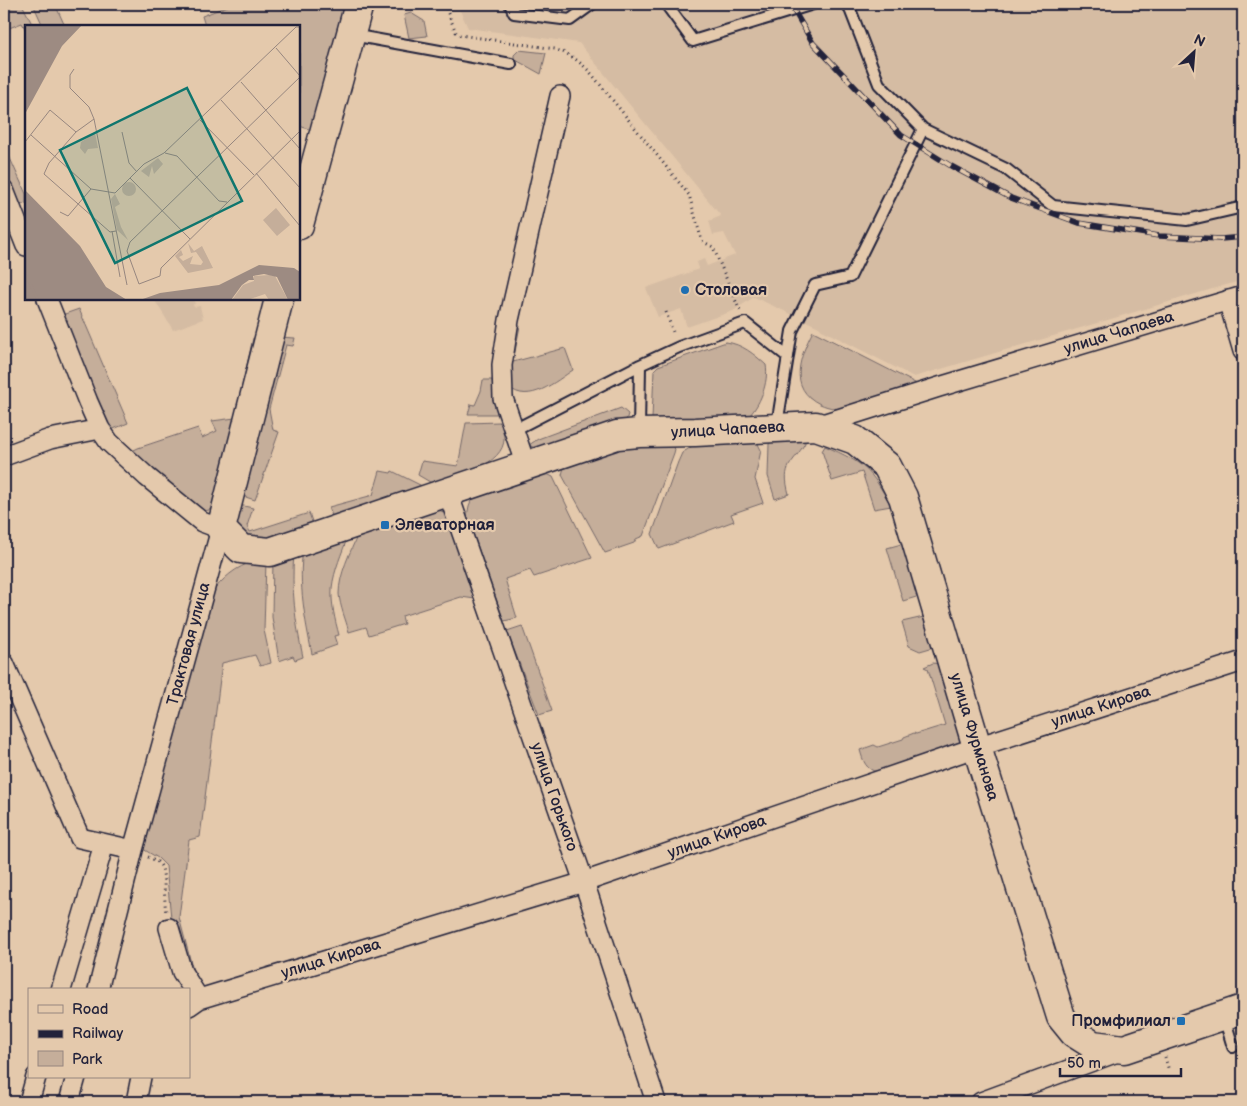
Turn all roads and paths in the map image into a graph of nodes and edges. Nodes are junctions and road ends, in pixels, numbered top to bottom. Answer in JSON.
{"nodes":[{"id":1,"x":359,"y":4,"type":"edge"},
{"id":2,"x":444,"y":4,"type":"edge"},
{"id":3,"x":510,"y":4,"type":"edge"},
{"id":4,"x":592,"y":4,"type":"edge"},
{"id":5,"x":666,"y":4,"type":"edge"},
{"id":6,"x":813,"y":4,"type":"edge"},
{"id":7,"x":848,"y":4,"type":"edge"},
{"id":8,"x":351,"y":34,"type":"junction"},
{"id":9,"x":512,"y":64,"type":"dead end"},
{"id":10,"x":560,"y":96,"type":"dead end"},
{"id":11,"x":923,"y":129,"type":"junction"},
{"id":12,"x":4,"y":190,"type":"edge"},
{"id":13,"x":1243,"y":207,"type":"edge"},
{"id":14,"x":300,"y":221,"type":"edge"},
{"id":15,"x":25,"y":243,"type":"edge"},
{"id":16,"x":1236,"y":298,"type":"edge"},
{"id":17,"x":47,"y":300,"type":"edge"},
{"id":18,"x":279,"y":300,"type":"edge"},
{"id":19,"x":666,"y":312,"type":"dead end"},
{"id":20,"x":745,"y":323,"type":"junction"},
{"id":21,"x":679,"y":348,"type":"junction"},
{"id":22,"x":1243,"y":351,"type":"edge"},
{"id":23,"x":788,"y":358,"type":"junction"},
{"id":24,"x":640,"y":365,"type":"junction"},
{"id":25,"x":816,"y":426,"type":"junction"},
{"id":26,"x":776,"y":428,"type":"junction"},
{"id":27,"x":100,"y":429,"type":"junction"},
{"id":28,"x":514,"y":430,"type":"junction"},
{"id":29,"x":639,"y":433,"type":"junction"},
{"id":30,"x":4,"y":456,"type":"edge"},
{"id":31,"x":526,"y":466,"type":"junction"},
{"id":32,"x":448,"y":493,"type":"junction"},
{"id":33,"x":220,"y":529,"type":"junction"},
{"id":34,"x":1243,"y":661,"type":"edge"},
{"id":35,"x":4,"y":663,"type":"edge"},
{"id":36,"x":977,"y":747,"type":"junction"},
{"id":37,"x":104,"y":844,"type":"junction"},
{"id":38,"x":133,"y":850,"type":"junction"},
{"id":39,"x":584,"y":882,"type":"junction"},
{"id":40,"x":164,"y":899,"type":"dead end"},
{"id":41,"x":169,"y":928,"type":"dead end"},
{"id":42,"x":62,"y":988,"type":"edge"},
{"id":43,"x":98,"y":988,"type":"edge"},
{"id":44,"x":188,"y":988,"type":"edge"},
{"id":45,"x":194,"y":1002,"type":"edge"},
{"id":46,"x":1233,"y":1012,"type":"edge"},
{"id":47,"x":1233,"y":1047,"type":"dead end"},
{"id":48,"x":1124,"y":1050,"type":"junction"},
{"id":49,"x":1243,"y":1064,"type":"edge"},
{"id":50,"x":1243,"y":1072,"type":"edge"},
{"id":51,"x":36,"y":1078,"type":"edge"},
{"id":52,"x":76,"y":1078,"type":"edge"},
{"id":53,"x":141,"y":1078,"type":"edge"},
{"id":54,"x":1015,"y":1096,"type":"edge"},
{"id":55,"x":28,"y":1102,"type":"edge"},
{"id":56,"x":69,"y":1102,"type":"edge"},
{"id":57,"x":136,"y":1102,"type":"edge"},
{"id":58,"x":656,"y":1102,"type":"edge"},
{"id":59,"x":981,"y":1102,"type":"edge"}],
"edges":[{"from":1,"to":8,"type":"street"},
{"from":2,"to":20,"type":"path"},
{"from":3,"to":4,"type":"lane"},
{"from":5,"to":6,"type":"lane"},
{"from":7,"to":11,"type":"lane"},
{"from":8,"to":9,"type":"lane"},
{"from":8,"to":14,"type":"street"},
{"from":10,"to":28,"type":"street"},
{"from":11,"to":13,"type":"lane"},
{"from":11,"to":23,"type":"lane"},
{"from":12,"to":15,"type":"street"},
{"from":16,"to":22,"type":"street"},
{"from":16,"to":25,"type":"street","name":"улица Чапаева"},
{"from":17,"to":27,"type":"street"},
{"from":18,"to":33,"type":"street","name":"Трактовая улица"},
{"from":19,"to":21,"type":"path"},
{"from":20,"to":21,"type":"lane"},
{"from":20,"to":23,"type":"lane"},
{"from":21,"to":24,"type":"lane"},
{"from":23,"to":26,"type":"lane"},
{"from":24,"to":28,"type":"lane"},
{"from":24,"to":29,"type":"lane"},
{"from":25,"to":26,"type":"street","name":"улица Чапаева"},
{"from":25,"to":36,"type":"street","name":"улица Фурманова"},
{"from":26,"to":29,"type":"street","name":"улица Чапаева"},
{"from":27,"to":30,"type":"street"},
{"from":27,"to":33,"type":"street"},
{"from":28,"to":31,"type":"street"},
{"from":29,"to":31,"type":"street","name":"улица Чапаева"},
{"from":31,"to":32,"type":"street","name":"улица Чапаева"},
{"from":32,"to":33,"type":"street","name":"улица Чапаева"},
{"from":32,"to":39,"type":"street","name":"улица Горького"},
{"from":33,"to":38,"type":"street","name":"Трактовая улица"},
{"from":34,"to":36,"type":"street","name":"улица Кирова"},
{"from":35,"to":37,"type":"street"},
{"from":36,"to":39,"type":"street","name":"улица Кирова"},
{"from":36,"to":48,"type":"street","name":"улица Фурманова"},
{"from":37,"to":38,"type":"street"},
{"from":37,"to":42,"type":"street"},
{"from":38,"to":40,"type":"path"},
{"from":38,"to":43,"type":"street","name":"Трактовая улица"},
{"from":39,"to":45,"type":"street","name":"улица Кирова"},
{"from":39,"to":58,"type":"street","name":"улица Горького"},
{"from":41,"to":44,"type":"street"},
{"from":46,"to":47,"type":"lane"},
{"from":46,"to":48,"type":"street"},
{"from":48,"to":54,"type":"street"},
{"from":49,"to":50,"type":"path"},
{"from":51,"to":55,"type":"street"},
{"from":52,"to":56,"type":"street"},
{"from":53,"to":57,"type":"street"},
{"from":54,"to":59,"type":"street"}]}
